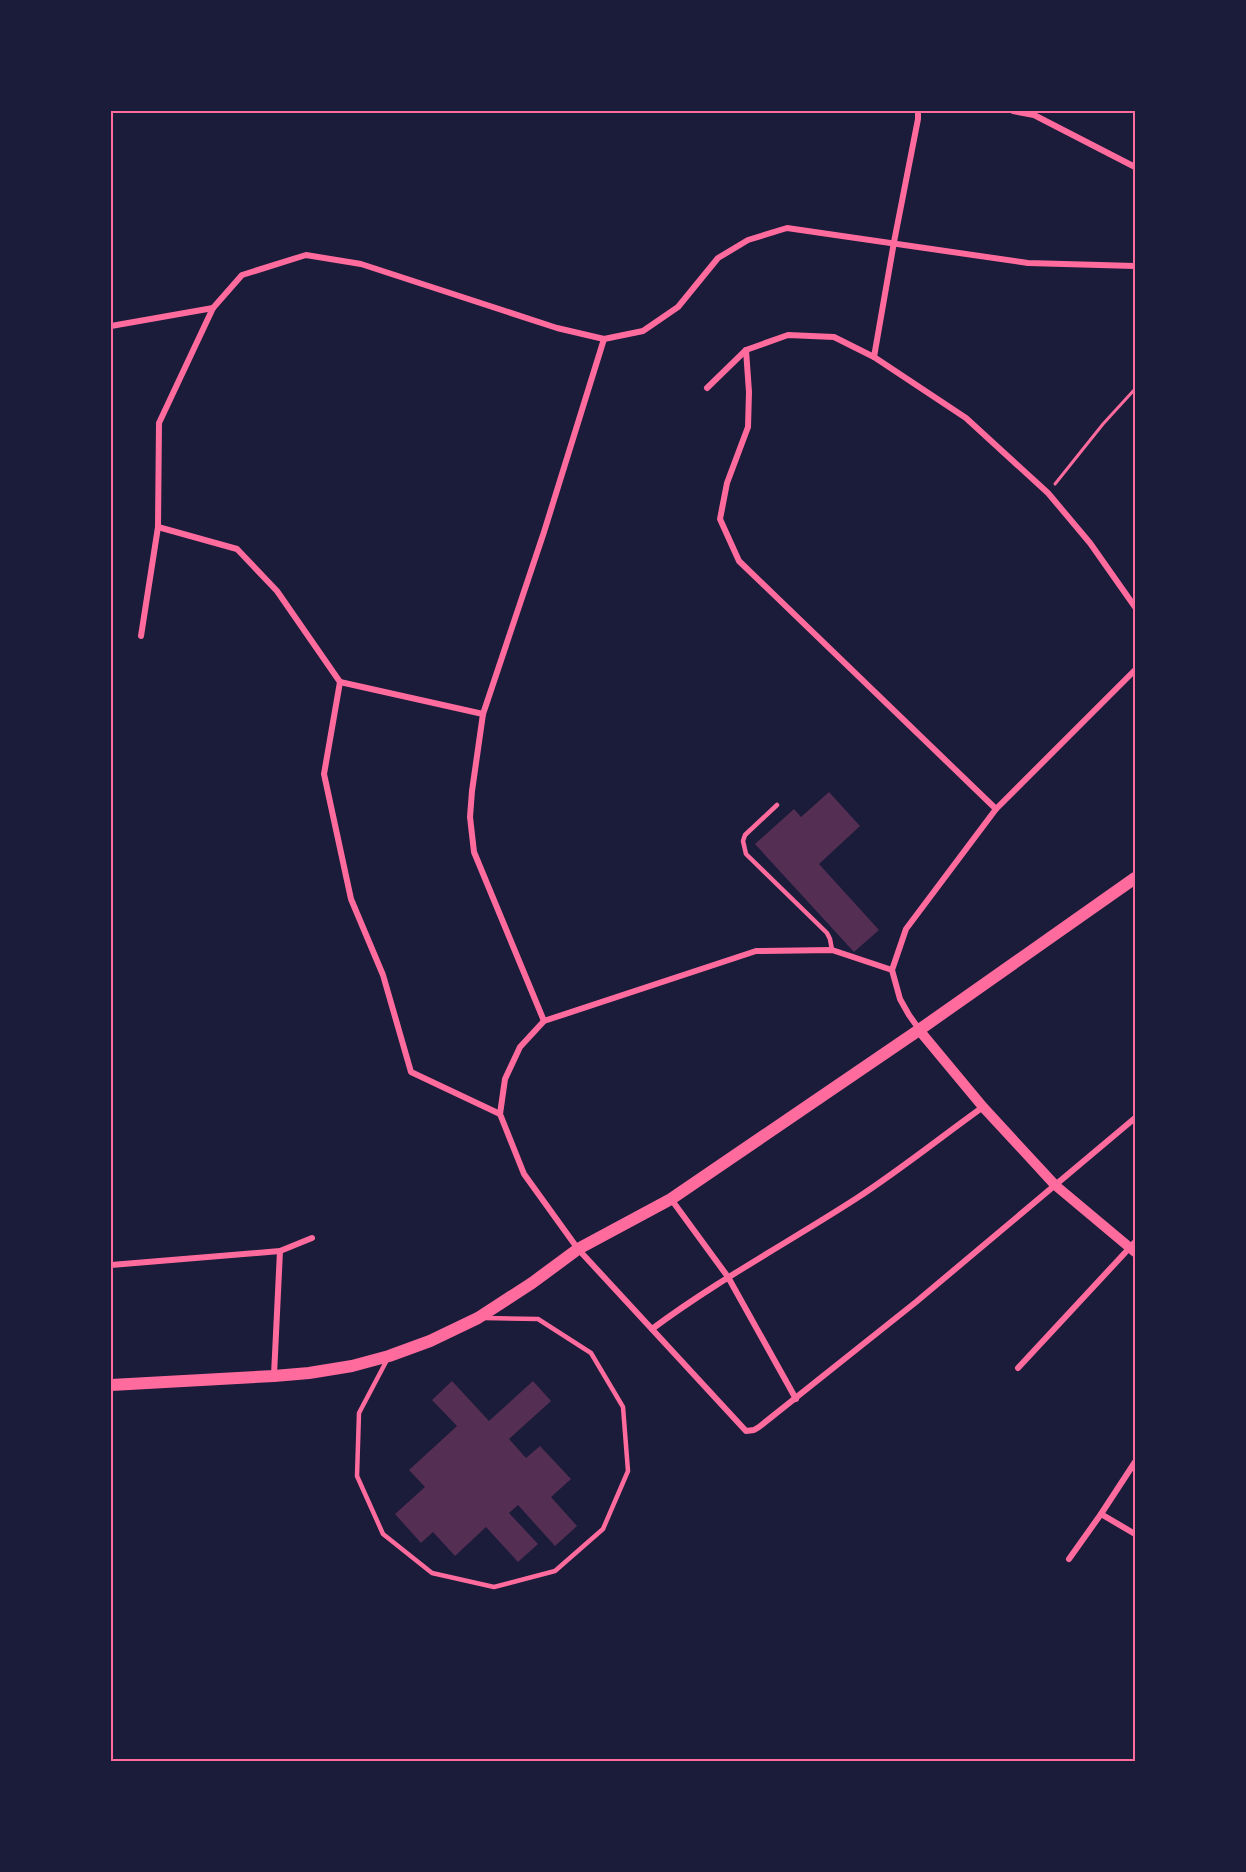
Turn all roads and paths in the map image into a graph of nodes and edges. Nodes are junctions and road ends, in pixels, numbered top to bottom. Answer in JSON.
{"nodes":[{"id":1,"x":918,"y":111,"type":"edge"},
{"id":2,"x":1014,"y":111,"type":"edge"},
{"id":3,"x":1135,"y":167,"type":"edge"},
{"id":4,"x":894,"y":242,"type":"junction"},
{"id":5,"x":1135,"y":266,"type":"edge"},
{"id":6,"x":213,"y":308,"type":"junction"},
{"id":7,"x":111,"y":326,"type":"edge"},
{"id":8,"x":604,"y":339,"type":"junction"},
{"id":9,"x":746,"y":350,"type":"junction"},
{"id":10,"x":874,"y":357,"type":"junction"},
{"id":11,"x":707,"y":388,"type":"dead end"},
{"id":12,"x":1135,"y":389,"type":"edge"},
{"id":13,"x":1048,"y":493,"type":"junction"},
{"id":14,"x":158,"y":527,"type":"junction"},
{"id":15,"x":1135,"y":592,"type":"edge"},
{"id":16,"x":1128,"y":596,"type":"junction"},
{"id":17,"x":1135,"y":607,"type":"edge"},
{"id":18,"x":141,"y":636,"type":"dead end"},
{"id":19,"x":1135,"y":670,"type":"edge"},
{"id":20,"x":340,"y":682,"type":"junction"},
{"id":21,"x":483,"y":714,"type":"junction"},
{"id":22,"x":777,"y":805,"type":"dead end"},
{"id":23,"x":996,"y":809,"type":"junction"},
{"id":24,"x":1135,"y":879,"type":"edge"},
{"id":25,"x":831,"y":950,"type":"junction"},
{"id":26,"x":892,"y":970,"type":"junction"},
{"id":27,"x":544,"y":1021,"type":"junction"},
{"id":28,"x":919,"y":1030,"type":"junction"},
{"id":29,"x":983,"y":1107,"type":"junction"},
{"id":30,"x":500,"y":1114,"type":"junction"},
{"id":31,"x":1135,"y":1118,"type":"edge"},
{"id":32,"x":1055,"y":1185,"type":"junction"},
{"id":33,"x":671,"y":1199,"type":"junction"},
{"id":34,"x":312,"y":1238,"type":"dead end"},
{"id":35,"x":1133,"y":1247,"type":"edge"},
{"id":36,"x":578,"y":1249,"type":"junction"},
{"id":37,"x":280,"y":1251,"type":"junction"},
{"id":38,"x":111,"y":1265,"type":"edge"},
{"id":39,"x":728,"y":1277,"type":"junction"},
{"id":40,"x":478,"y":1318,"type":"junction"},
{"id":41,"x":652,"y":1329,"type":"junction"},
{"id":42,"x":389,"y":1356,"type":"junction"},
{"id":43,"x":1018,"y":1368,"type":"dead end"},
{"id":44,"x":274,"y":1376,"type":"junction"},
{"id":45,"x":111,"y":1385,"type":"edge"},
{"id":46,"x":796,"y":1399,"type":"junction"},
{"id":47,"x":1135,"y":1461,"type":"edge"},
{"id":48,"x":1101,"y":1514,"type":"junction"},
{"id":49,"x":1135,"y":1534,"type":"edge"},
{"id":50,"x":1069,"y":1559,"type":"dead end"}],
"edges":[{"from":1,"to":4,"type":"street"},
{"from":2,"to":3,"type":"street"},
{"from":4,"to":5,"type":"street"},
{"from":4,"to":8,"type":"street"},
{"from":4,"to":10,"type":"street"},
{"from":6,"to":7,"type":"street"},
{"from":6,"to":8,"type":"street"},
{"from":6,"to":14,"type":"street"},
{"from":8,"to":21,"type":"street"},
{"from":9,"to":10,"type":"street"},
{"from":9,"to":11,"type":"street"},
{"from":9,"to":23,"type":"street"},
{"from":10,"to":13,"type":"street"},
{"from":12,"to":13,"type":"path"},
{"from":13,"to":16,"type":"street"},
{"from":14,"to":18,"type":"street"},
{"from":14,"to":20,"type":"street"},
{"from":15,"to":16,"type":"street"},
{"from":16,"to":17,"type":"street"},
{"from":19,"to":23,"type":"street"},
{"from":20,"to":21,"type":"street"},
{"from":20,"to":30,"type":"street"},
{"from":21,"to":27,"type":"street"},
{"from":22,"to":25,"type":"lane"},
{"from":23,"to":26,"type":"street"},
{"from":24,"to":28,"type":"main road"},
{"from":25,"to":26,"type":"street"},
{"from":25,"to":27,"type":"street"},
{"from":26,"to":28,"type":"street"},
{"from":27,"to":30,"type":"street"},
{"from":28,"to":29,"type":"street"},
{"from":28,"to":33,"type":"main road"},
{"from":29,"to":32,"type":"street"},
{"from":29,"to":39,"type":"street"},
{"from":30,"to":36,"type":"street"},
{"from":31,"to":32,"type":"street"},
{"from":32,"to":35,"type":"street"},
{"from":32,"to":46,"type":"street"},
{"from":33,"to":36,"type":"main road"},
{"from":33,"to":39,"type":"street"},
{"from":34,"to":37,"type":"street"},
{"from":35,"to":43,"type":"street"},
{"from":36,"to":40,"type":"main road"},
{"from":36,"to":41,"type":"street"},
{"from":37,"to":38,"type":"street"},
{"from":37,"to":44,"type":"street"},
{"from":39,"to":41,"type":"street"},
{"from":39,"to":46,"type":"street"},
{"from":40,"to":42,"type":"main road"},
{"from":40,"to":42,"type":"lane"},
{"from":41,"to":46,"type":"street"},
{"from":42,"to":44,"type":"main road"},
{"from":44,"to":45,"type":"main road"},
{"from":47,"to":48,"type":"street"},
{"from":48,"to":49,"type":"street"},
{"from":48,"to":50,"type":"street"}]}
